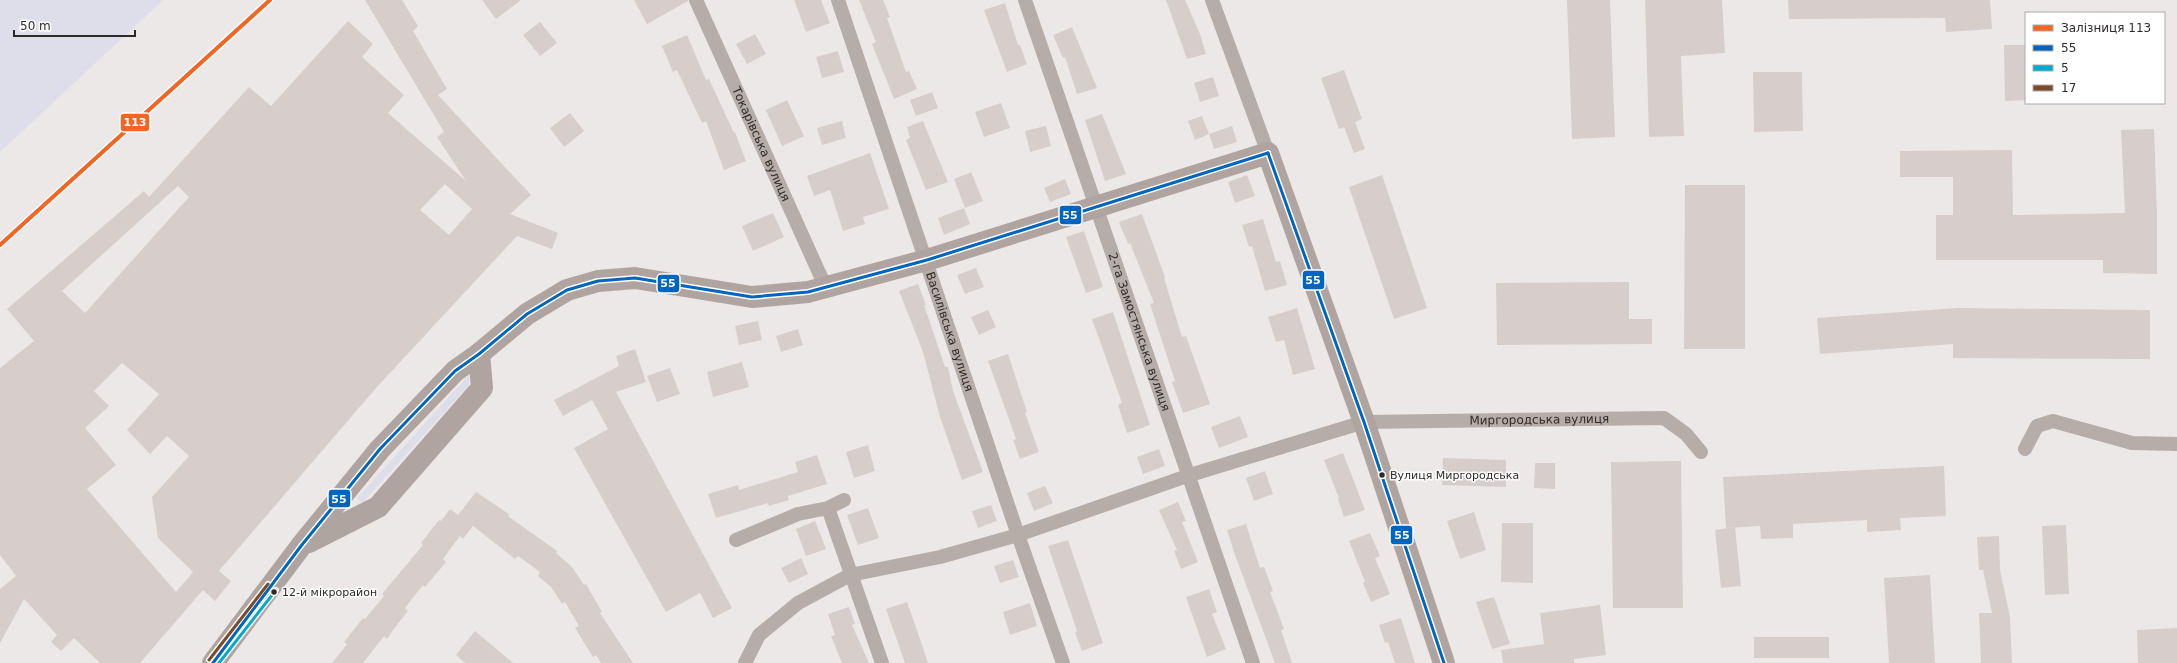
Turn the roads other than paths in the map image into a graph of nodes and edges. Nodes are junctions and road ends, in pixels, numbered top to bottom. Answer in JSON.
{"nodes":[{"id":1,"x":696,"y":0,"type":"edge"},
{"id":2,"x":838,"y":0,"type":"edge"},
{"id":3,"x":1025,"y":0,"type":"edge"},
{"id":4,"x":1212,"y":0,"type":"edge"},
{"id":5,"x":1268,"y":153,"type":"junction"},
{"id":6,"x":1096,"y":206,"type":"junction"},
{"id":7,"x":927,"y":260,"type":"junction"},
{"id":8,"x":826,"y":288,"type":"junction"},
{"id":9,"x":479,"y":354,"type":"junction"},
{"id":10,"x":1364,"y":422,"type":"junction"},
{"id":11,"x":2177,"y":444,"type":"edge"},
{"id":12,"x":2025,"y":449,"type":"dead end"},
{"id":13,"x":1701,"y":452,"type":"dead end"},
{"id":14,"x":1190,"y":475,"type":"junction"},
{"id":15,"x":844,"y":500,"type":"dead end"},
{"id":16,"x":828,"y":508,"type":"junction"},
{"id":17,"x":1018,"y":535,"type":"junction"},
{"id":18,"x":736,"y":540,"type":"dead end"},
{"id":19,"x":301,"y":546,"type":"junction"},
{"id":20,"x":850,"y":575,"type":"junction"},
{"id":21,"x":213,"y":663,"type":"edge"},
{"id":22,"x":745,"y":663,"type":"edge"},
{"id":23,"x":882,"y":663,"type":"edge"},
{"id":24,"x":1063,"y":663,"type":"edge"},
{"id":25,"x":1253,"y":663,"type":"edge"},
{"id":26,"x":1444,"y":663,"type":"edge"}],
"edges":[{"from":1,"to":8,"type":"street","name":"Токарівська вулиця"},
{"from":2,"to":7,"type":"street","name":"Василівська вулиця"},
{"from":3,"to":6,"type":"street","name":"2-га Замостянська вулиця"},
{"from":4,"to":5,"type":"street"},
{"from":5,"to":6,"type":"main road"},
{"from":5,"to":10,"type":"main road"},
{"from":6,"to":7,"type":"main road"},
{"from":6,"to":14,"type":"street","name":"2-га Замостянська вулиця"},
{"from":7,"to":8,"type":"main road"},
{"from":7,"to":17,"type":"street","name":"Василівська вулиця"},
{"from":8,"to":9,"type":"main road"},
{"from":9,"to":19,"type":"main road"},
{"from":9,"to":19,"type":"main road"},
{"from":10,"to":13,"type":"street","name":"Миргородська вулиця"},
{"from":10,"to":14,"type":"street","name":"Миргородська вулиця"},
{"from":10,"to":26,"type":"main road"},
{"from":11,"to":12,"type":"street"},
{"from":14,"to":17,"type":"street","name":"Миргородська вулиця"},
{"from":14,"to":25,"type":"street","name":"2-га Замостянська вулиця"},
{"from":15,"to":16,"type":"street"},
{"from":16,"to":18,"type":"street"},
{"from":16,"to":20,"type":"street"},
{"from":17,"to":20,"type":"street","name":"Миргородська вулиця"},
{"from":17,"to":24,"type":"street","name":"Василівська вулиця"},
{"from":19,"to":21,"type":"main road"},
{"from":20,"to":22,"type":"street","name":"Миргородська вулиця"},
{"from":20,"to":23,"type":"street"}]}
